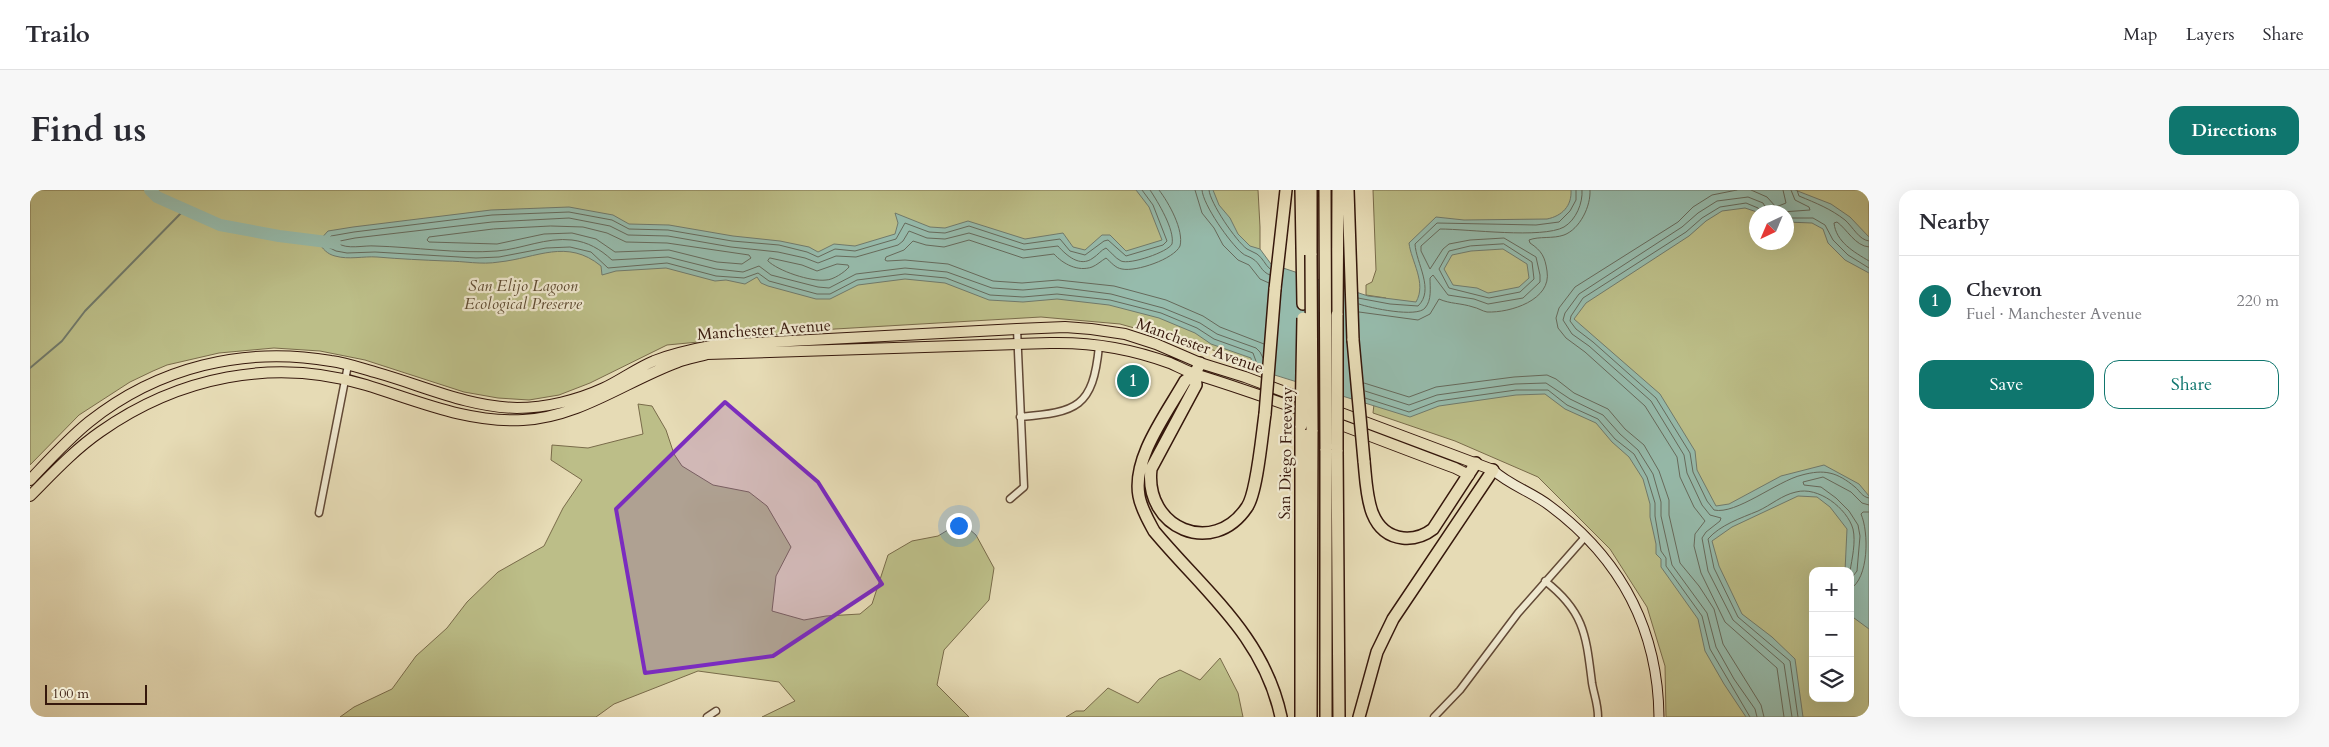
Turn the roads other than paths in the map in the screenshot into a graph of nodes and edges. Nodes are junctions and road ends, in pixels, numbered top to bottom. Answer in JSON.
{"nodes":[{"id":1,"x":1286,"y":190,"type":"edge"},
{"id":2,"x":1301,"y":190,"type":"edge"},
{"id":3,"x":1311,"y":190,"type":"edge"},
{"id":4,"x":1325,"y":190,"type":"edge"},
{"id":5,"x":1338,"y":190,"type":"edge"},
{"id":6,"x":1348,"y":190,"type":"edge"},
{"id":7,"x":1306,"y":254,"type":"junction"},
{"id":8,"x":1017,"y":329,"type":"junction"},
{"id":9,"x":1017,"y":346,"type":"junction"},
{"id":10,"x":1099,"y":346,"type":"junction"},
{"id":11,"x":1200,"y":363,"type":"junction"},
{"id":12,"x":348,"y":365,"type":"junction"},
{"id":13,"x":1195,"y":374,"type":"junction"},
{"id":14,"x":344,"y":380,"type":"junction"},
{"id":15,"x":1020,"y":417,"type":"junction"},
{"id":16,"x":1307,"y":428,"type":"junction"},
{"id":17,"x":1332,"y":449,"type":"junction"},
{"id":18,"x":1476,"y":463,"type":"junction"},
{"id":19,"x":1496,"y":473,"type":"junction"},
{"id":20,"x":1469,"y":475,"type":"junction"},
{"id":21,"x":30,"y":480,"type":"edge"},
{"id":22,"x":1486,"y":482,"type":"junction"},
{"id":23,"x":30,"y":496,"type":"edge"},
{"id":24,"x":1010,"y":499,"type":"dead end"},
{"id":25,"x":319,"y":513,"type":"dead end"},
{"id":26,"x":1586,"y":536,"type":"junction"},
{"id":27,"x":1545,"y":581,"type":"junction"},
{"id":28,"x":716,"y":711,"type":"dead end"},
{"id":29,"x":707,"y":717,"type":"edge"},
{"id":30,"x":1281,"y":717,"type":"edge"},
{"id":31,"x":1301,"y":717,"type":"edge"},
{"id":32,"x":1311,"y":717,"type":"edge"},
{"id":33,"x":1326,"y":717,"type":"edge"},
{"id":34,"x":1338,"y":717,"type":"edge"},
{"id":35,"x":1358,"y":717,"type":"edge"},
{"id":36,"x":1434,"y":717,"type":"edge"},
{"id":37,"x":1598,"y":717,"type":"edge"},
{"id":38,"x":1659,"y":717,"type":"edge"}],
"edges":[{"from":1,"to":13,"type":"highway","bridge":true},
{"from":2,"to":7,"type":"highway","name":"San Diego Freeway"},
{"from":3,"to":7,"type":"highway"},
{"from":4,"to":17,"type":"highway","bridge":true},
{"from":5,"to":17,"type":"highway","bridge":true},
{"from":6,"to":20,"type":"highway","bridge":true},
{"from":7,"to":16,"type":"highway","name":"San Diego Freeway","bridge":true},
{"from":8,"to":9,"type":"street"},
{"from":8,"to":11,"type":"main road","name":"Manchester Avenue"},
{"from":8,"to":12,"type":"main road","name":"Manchester Avenue"},
{"from":9,"to":10,"type":"main road","name":"Manchester Avenue"},
{"from":9,"to":14,"type":"main road","name":"Manchester Avenue"},
{"from":9,"to":15,"type":"street"},
{"from":10,"to":13,"type":"main road","name":"Manchester Avenue"},
{"from":10,"to":15,"type":"street"},
{"from":11,"to":13,"type":"highway"},
{"from":11,"to":18,"type":"main road","name":"Manchester Avenue"},
{"from":12,"to":14,"type":"street"},
{"from":12,"to":21,"type":"main road","name":"Manchester Avenue"},
{"from":13,"to":20,"type":"main road","name":"Manchester Avenue"},
{"from":13,"to":30,"type":"highway"},
{"from":14,"to":23,"type":"main road","name":"Manchester Avenue"},
{"from":14,"to":25,"type":"street"},
{"from":15,"to":24,"type":"street"},
{"from":16,"to":31,"type":"highway","name":"San Diego Freeway"},
{"from":16,"to":32,"type":"highway"},
{"from":17,"to":33,"type":"highway"},
{"from":17,"to":34,"type":"highway"},
{"from":18,"to":19,"type":"main road","name":"Manchester Avenue"},
{"from":18,"to":20,"type":"highway"},
{"from":19,"to":22,"type":"highway"},
{"from":19,"to":26,"type":"main road","name":"Manchester Avenue"},
{"from":20,"to":22,"type":"main road","name":"Manchester Avenue"},
{"from":22,"to":35,"type":"highway"},
{"from":26,"to":27,"type":"street"},
{"from":26,"to":38,"type":"main road","name":"Manchester Avenue"},
{"from":27,"to":36,"type":"street"},
{"from":27,"to":37,"type":"street"},
{"from":28,"to":29,"type":"street"}]}
